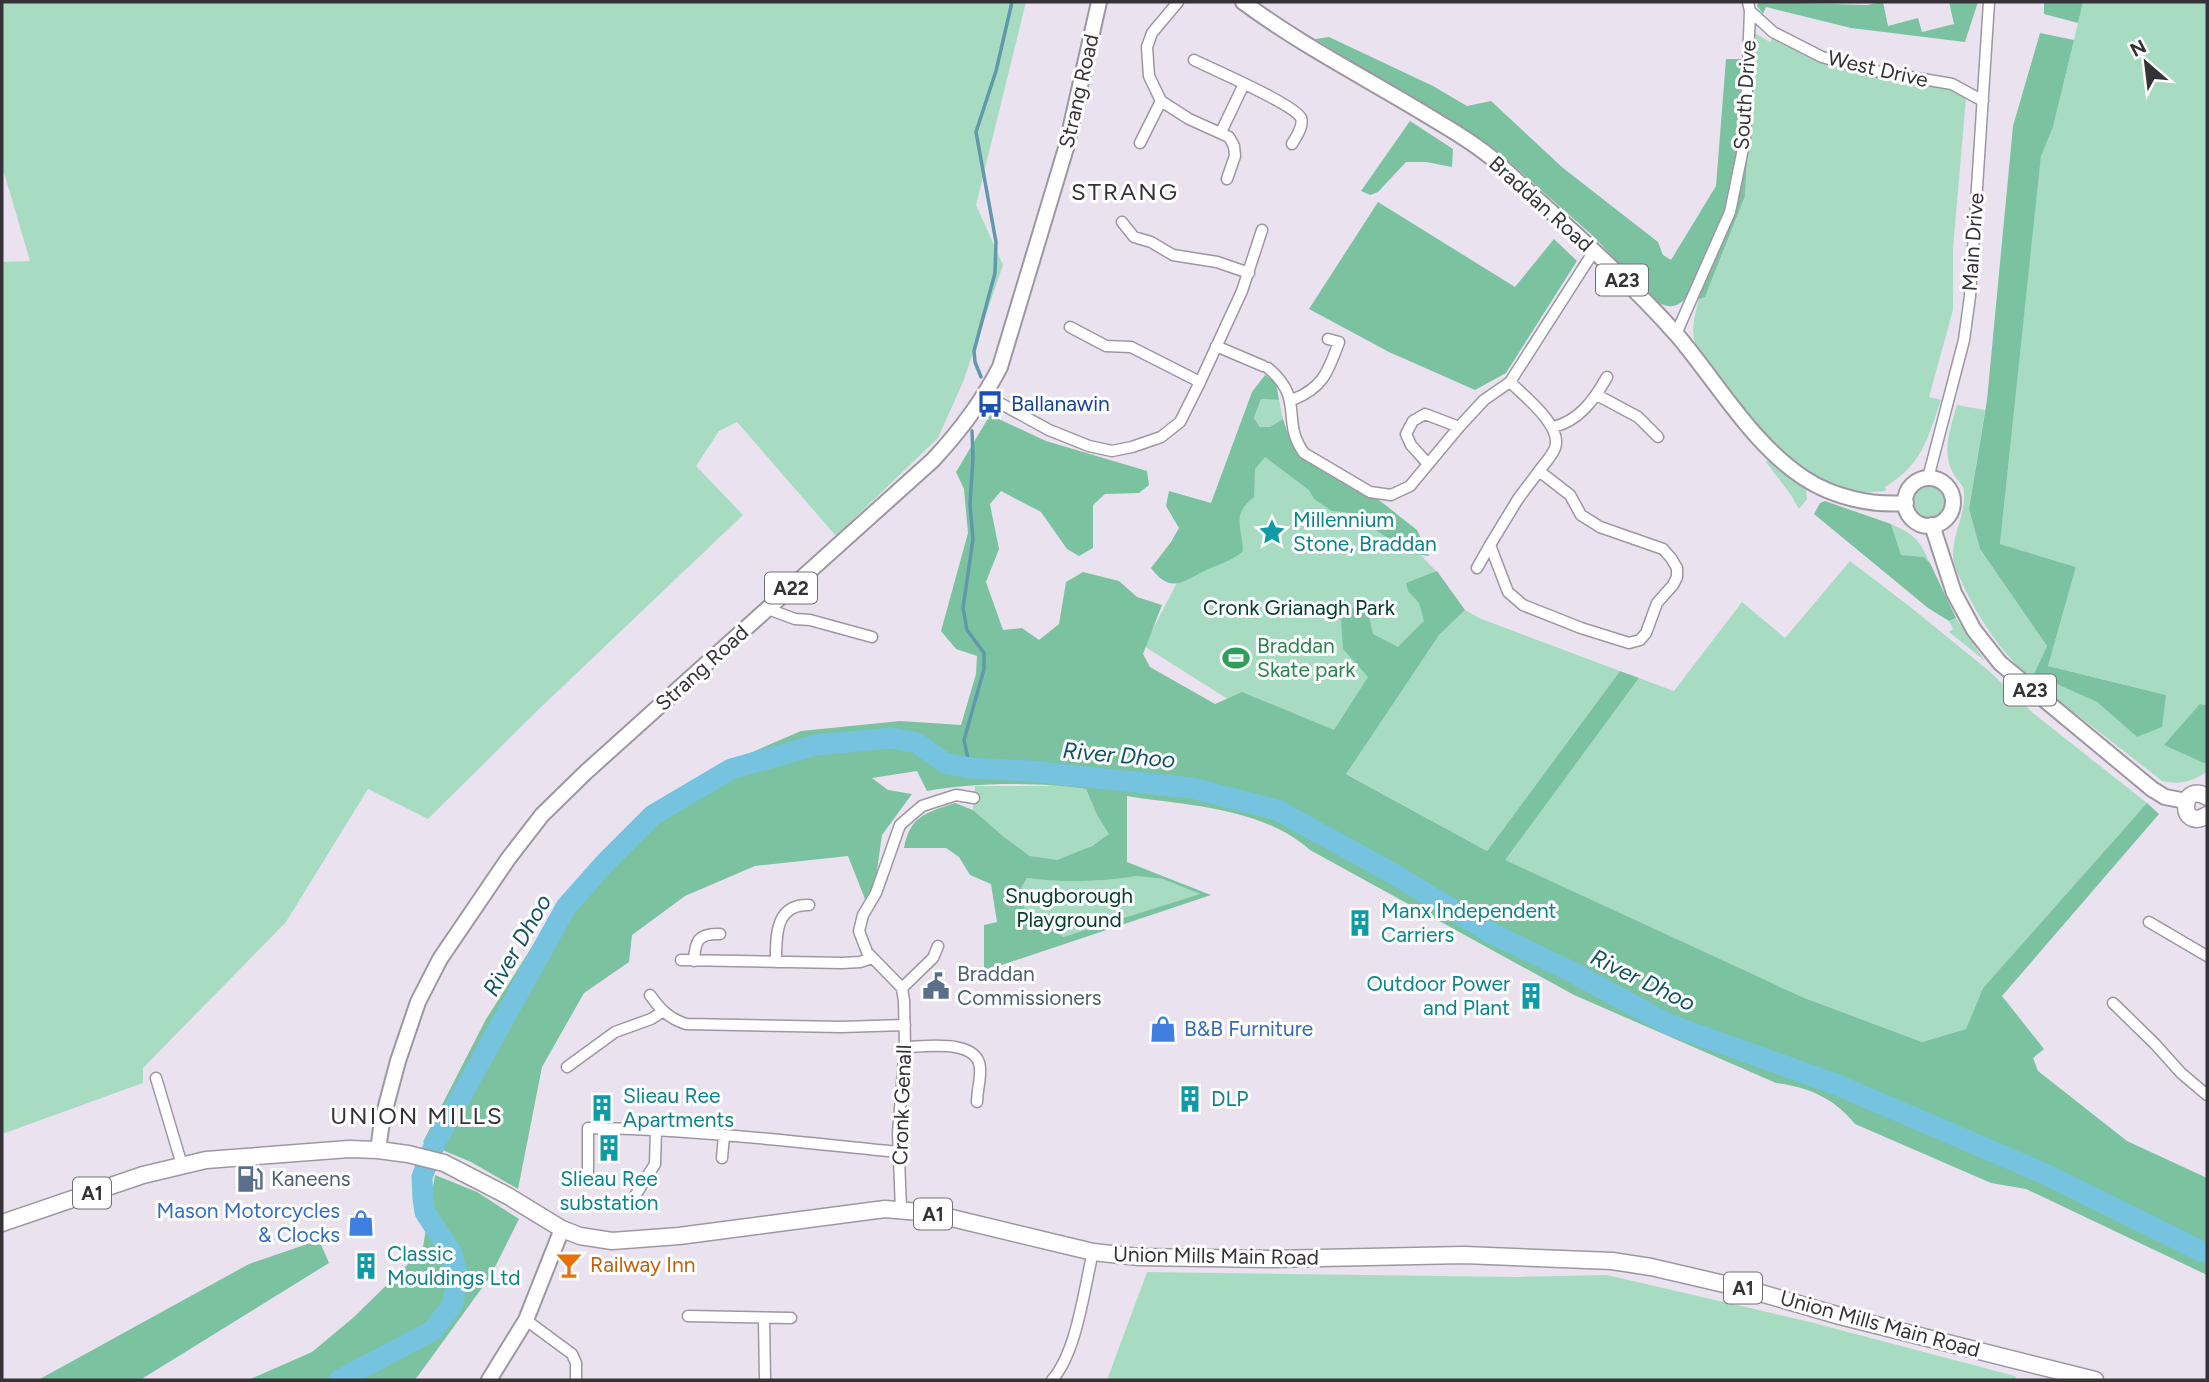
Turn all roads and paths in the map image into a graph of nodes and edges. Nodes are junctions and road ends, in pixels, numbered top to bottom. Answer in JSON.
{"nodes":[{"id":1,"x":1099,"y":2,"type":"edge"},
{"id":2,"x":1178,"y":2,"type":"edge"},
{"id":3,"x":1243,"y":2,"type":"edge"},
{"id":4,"x":1989,"y":2,"type":"edge"},
{"id":5,"x":1749,"y":6,"type":"edge"},
{"id":6,"x":1194,"y":60,"type":"dead end"},
{"id":7,"x":1244,"y":84,"type":"junction"},
{"id":8,"x":1161,"y":101,"type":"junction"},
{"id":9,"x":1983,"y":101,"type":"junction"},
{"id":10,"x":1221,"y":132,"type":"junction"},
{"id":11,"x":1140,"y":143,"type":"dead end"},
{"id":12,"x":1292,"y":144,"type":"dead end"},
{"id":13,"x":1227,"y":179,"type":"dead end"},
{"id":14,"x":1122,"y":222,"type":"dead end"},
{"id":15,"x":1262,"y":230,"type":"dead end"},
{"id":16,"x":1594,"y":251,"type":"junction"},
{"id":17,"x":1248,"y":273,"type":"junction"},
{"id":18,"x":1070,"y":327,"type":"dead end"},
{"id":19,"x":1676,"y":334,"type":"junction"},
{"id":20,"x":1328,"y":339,"type":"dead end"},
{"id":21,"x":1216,"y":346,"type":"junction"},
{"id":22,"x":1606,"y":377,"type":"dead end"},
{"id":23,"x":1200,"y":382,"type":"junction"},
{"id":24,"x":1510,"y":382,"type":"junction"},
{"id":25,"x":1597,"y":395,"type":"junction"},
{"id":26,"x":985,"y":396,"type":"junction"},
{"id":27,"x":1292,"y":400,"type":"junction"},
{"id":28,"x":1458,"y":427,"type":"junction"},
{"id":29,"x":1553,"y":428,"type":"junction"},
{"id":30,"x":1658,"y":437,"type":"dead end"},
{"id":31,"x":1428,"y":464,"type":"junction"},
{"id":32,"x":1539,"y":471,"type":"junction"},
{"id":33,"x":1928,"y":478,"type":"junction"},
{"id":34,"x":1906,"y":503,"type":"junction"},
{"id":35,"x":1932,"y":526,"type":"junction"},
{"id":36,"x":1490,"y":545,"type":"junction"},
{"id":37,"x":1477,"y":568,"type":"dead end"},
{"id":38,"x":768,"y":609,"type":"junction"},
{"id":39,"x":872,"y":637,"type":"dead end"},
{"id":40,"x":2206,"y":794,"type":"edge"},
{"id":41,"x":974,"y":798,"type":"dead end"},
{"id":42,"x":2186,"y":801,"type":"junction"},
{"id":43,"x":2207,"y":816,"type":"edge"},
{"id":44,"x":809,"y":905,"type":"dead end"},
{"id":45,"x":2149,"y":922,"type":"dead end"},
{"id":46,"x":720,"y":934,"type":"dead end"},
{"id":47,"x":938,"y":946,"type":"dead end"},
{"id":48,"x":2207,"y":956,"type":"edge"},
{"id":49,"x":872,"y":958,"type":"junction"},
{"id":50,"x":681,"y":960,"type":"dead end"},
{"id":51,"x":694,"y":961,"type":"junction"},
{"id":52,"x":776,"y":962,"type":"junction"},
{"id":53,"x":902,"y":988,"type":"junction"},
{"id":54,"x":650,"y":995,"type":"dead end"},
{"id":55,"x":2113,"y":1003,"type":"dead end"},
{"id":56,"x":662,"y":1012,"type":"junction"},
{"id":57,"x":905,"y":1025,"type":"junction"},
{"id":58,"x":905,"y":1047,"type":"junction"},
{"id":59,"x":567,"y":1067,"type":"dead end"},
{"id":60,"x":156,"y":1078,"type":"dead end"},
{"id":61,"x":2207,"y":1096,"type":"edge"},
{"id":62,"x":977,"y":1102,"type":"dead end"},
{"id":63,"x":656,"y":1129,"type":"junction"},
{"id":64,"x":724,"y":1135,"type":"junction"},
{"id":65,"x":386,"y":1150,"type":"junction"},
{"id":66,"x":898,"y":1153,"type":"junction"},
{"id":67,"x":722,"y":1158,"type":"dead end"},
{"id":68,"x":182,"y":1165,"type":"junction"},
{"id":69,"x":588,"y":1178,"type":"dead end"},
{"id":70,"x":633,"y":1199,"type":"dead end"},
{"id":71,"x":901,"y":1210,"type":"junction"},
{"id":72,"x":2,"y":1223,"type":"edge"},
{"id":73,"x":562,"y":1229,"type":"junction"},
{"id":74,"x":1093,"y":1252,"type":"junction"},
{"id":75,"x":688,"y":1316,"type":"dead end"},
{"id":76,"x":764,"y":1318,"type":"junction"},
{"id":77,"x":791,"y":1318,"type":"dead end"},
{"id":78,"x":526,"y":1320,"type":"junction"},
{"id":79,"x":489,"y":1380,"type":"edge"},
{"id":80,"x":576,"y":1380,"type":"edge"},
{"id":81,"x":765,"y":1380,"type":"edge"},
{"id":82,"x":1052,"y":1380,"type":"edge"},
{"id":83,"x":2095,"y":1380,"type":"edge"}],
"edges":[{"from":1,"to":26,"type":"main road","name":"Strang Road","number":"A22"},
{"from":2,"to":8,"type":"street"},
{"from":3,"to":16,"type":"main road","name":"Braddan Road","number":"A23"},
{"from":4,"to":9,"type":"street","name":"Main Drive"},
{"from":5,"to":9,"type":"street","name":"West Drive"},
{"from":5,"to":19,"type":"street","name":"South Drive"},
{"from":6,"to":7,"type":"street"},
{"from":7,"to":10,"type":"street"},
{"from":7,"to":12,"type":"street"},
{"from":8,"to":10,"type":"street"},
{"from":8,"to":11,"type":"street"},
{"from":9,"to":33,"type":"street","name":"Main Drive"},
{"from":10,"to":13,"type":"street"},
{"from":14,"to":17,"type":"street"},
{"from":15,"to":17,"type":"street"},
{"from":16,"to":19,"type":"main road","name":"Braddan Road","number":"A23"},
{"from":16,"to":24,"type":"street"},
{"from":17,"to":21,"type":"street"},
{"from":18,"to":23,"type":"street"},
{"from":19,"to":34,"type":"main road","name":"Braddan Road","number":"A23"},
{"from":20,"to":27,"type":"street"},
{"from":21,"to":23,"type":"street"},
{"from":21,"to":27,"type":"street"},
{"from":22,"to":25,"type":"street"},
{"from":23,"to":26,"type":"street"},
{"from":24,"to":28,"type":"street"},
{"from":24,"to":29,"type":"street"},
{"from":25,"to":29,"type":"street"},
{"from":25,"to":30,"type":"street"},
{"from":26,"to":38,"type":"main road","name":"Strang Road","number":"A22"},
{"from":27,"to":31,"type":"street"},
{"from":28,"to":31,"type":"street"},
{"from":28,"to":31,"type":"street"},
{"from":29,"to":32,"type":"street"},
{"from":32,"to":36,"type":"street"},
{"from":32,"to":36,"type":"street"},
{"from":33,"to":34,"type":"main road"},
{"from":33,"to":35,"type":"main road"},
{"from":34,"to":35,"type":"main road"},
{"from":35,"to":42,"type":"main road","number":"A23"},
{"from":36,"to":37,"type":"street"},
{"from":38,"to":39,"type":"street"},
{"from":38,"to":65,"type":"main road","name":"Strang Road","number":"A22"},
{"from":40,"to":42,"type":"highway"},
{"from":41,"to":49,"type":"street"},
{"from":42,"to":43,"type":"highway"},
{"from":44,"to":52,"type":"street"},
{"from":45,"to":48,"type":"street"},
{"from":46,"to":51,"type":"street"},
{"from":47,"to":53,"type":"street"},
{"from":49,"to":52,"type":"street"},
{"from":49,"to":53,"type":"street"},
{"from":50,"to":51,"type":"street"},
{"from":51,"to":52,"type":"street"},
{"from":53,"to":57,"type":"street","name":"Cronk Genall"},
{"from":54,"to":56,"type":"street"},
{"from":55,"to":61,"type":"street"},
{"from":56,"to":57,"type":"street"},
{"from":56,"to":59,"type":"street"},
{"from":57,"to":58,"type":"street","name":"Cronk Genall"},
{"from":58,"to":62,"type":"street"},
{"from":58,"to":66,"type":"street","name":"Cronk Genall"},
{"from":60,"to":68,"type":"street"},
{"from":63,"to":64,"type":"street"},
{"from":63,"to":69,"type":"street"},
{"from":63,"to":70,"type":"street"},
{"from":64,"to":66,"type":"street"},
{"from":64,"to":67,"type":"street"},
{"from":65,"to":68,"type":"highway","name":"Union Mills Main Road","number":"A1"},
{"from":65,"to":73,"type":"highway","name":"Union Mills Main Road","number":"A1"},
{"from":66,"to":71,"type":"street","name":"Cronk Genall"},
{"from":68,"to":72,"type":"highway","number":"A1"},
{"from":71,"to":73,"type":"highway","name":"Union Mills Main Road","number":"A1"},
{"from":71,"to":74,"type":"highway","name":"Union Mills Main Road","number":"A1"},
{"from":73,"to":78,"type":"main road"},
{"from":74,"to":82,"type":"street"},
{"from":74,"to":83,"type":"highway","name":"Union Mills Main Road","number":"A1"},
{"from":75,"to":76,"type":"street"},
{"from":76,"to":77,"type":"street"},
{"from":76,"to":81,"type":"street"},
{"from":78,"to":79,"type":"main road"},
{"from":78,"to":80,"type":"street"}]}
